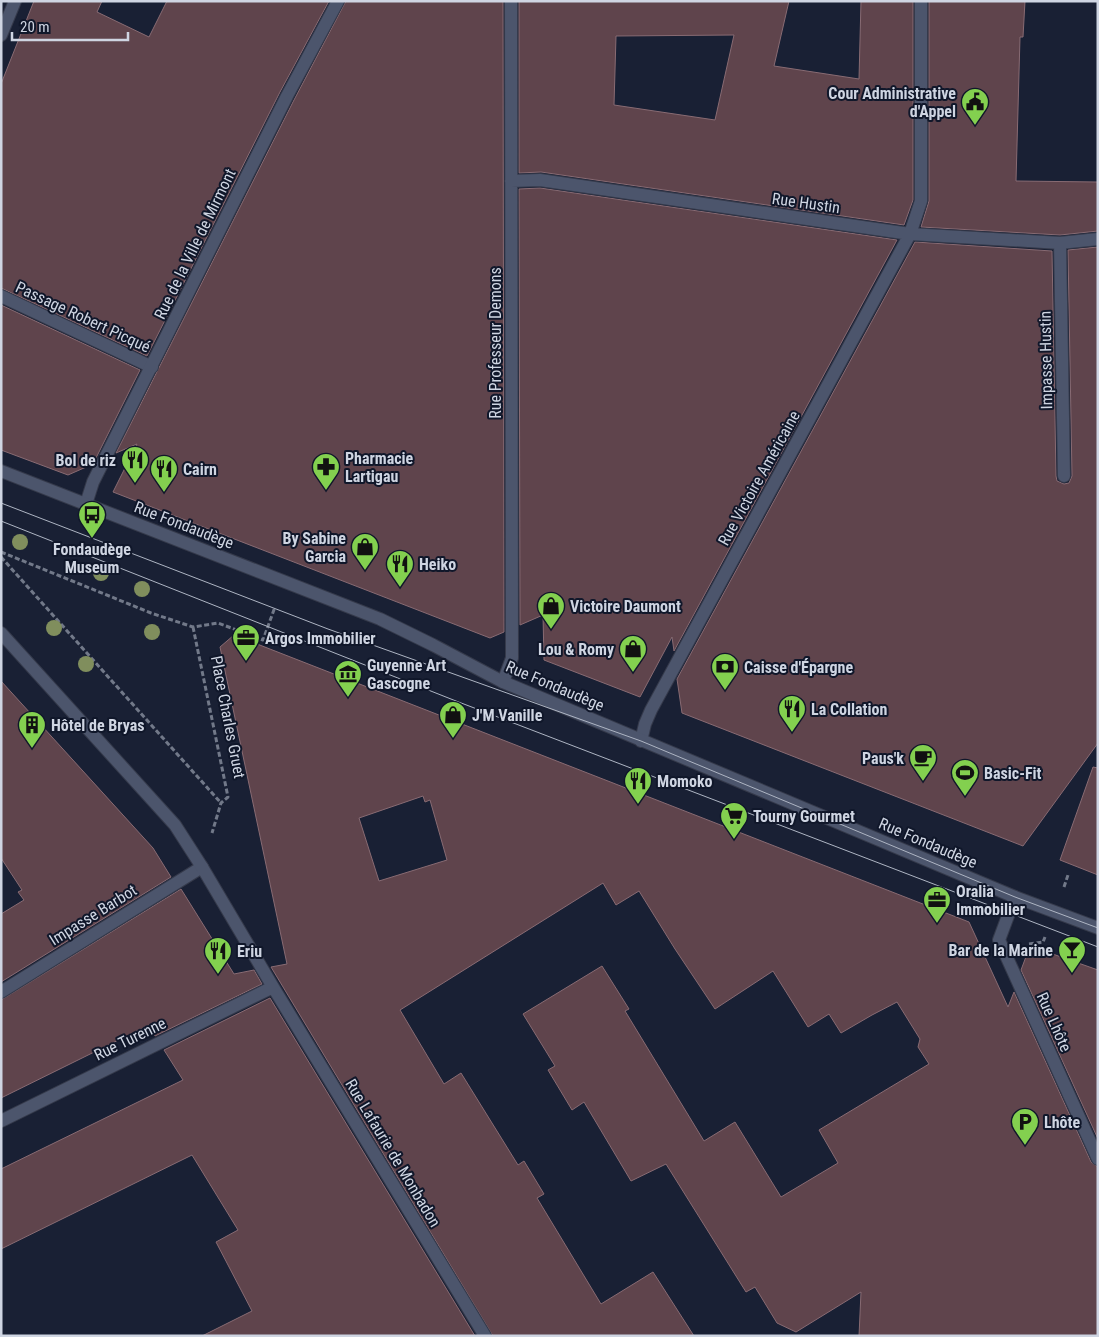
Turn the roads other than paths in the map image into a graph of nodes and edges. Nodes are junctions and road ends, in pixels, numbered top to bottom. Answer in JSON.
{"nodes":[{"id":1,"x":14,"y":1,"type":"edge"},
{"id":2,"x":338,"y":1,"type":"edge"},
{"id":3,"x":511,"y":1,"type":"edge"},
{"id":4,"x":921,"y":1,"type":"edge"},
{"id":5,"x":1,"y":35,"type":"edge"},
{"id":6,"x":511,"y":181,"type":"junction"},
{"id":7,"x":910,"y":234,"type":"junction"},
{"id":8,"x":1098,"y":239,"type":"edge"},
{"id":9,"x":1060,"y":243,"type":"junction"},
{"id":10,"x":1,"y":296,"type":"edge"},
{"id":11,"x":152,"y":367,"type":"junction"},
{"id":12,"x":1,"y":471,"type":"edge"},
{"id":13,"x":1064,"y":476,"type":"dead end"},
{"id":14,"x":86,"y":504,"type":"junction"},
{"id":15,"x":1,"y":633,"type":"edge"},
{"id":16,"x":502,"y":682,"type":"junction"},
{"id":17,"x":641,"y":741,"type":"junction"},
{"id":18,"x":202,"y":867,"type":"junction"},
{"id":19,"x":1015,"y":897,"type":"junction"},
{"id":20,"x":1098,"y":928,"type":"edge"},
{"id":21,"x":272,"y":987,"type":"junction"},
{"id":22,"x":1,"y":992,"type":"edge"},
{"id":23,"x":1,"y":1121,"type":"edge"},
{"id":24,"x":1098,"y":1159,"type":"edge"},
{"id":25,"x":485,"y":1336,"type":"edge"}],
"edges":[{"from":1,"to":5,"type":"street"},
{"from":2,"to":11,"type":"street","name":"Rue de la Ville de Mirmont"},
{"from":3,"to":6,"type":"street","name":"Rue Professeur Demons"},
{"from":4,"to":7,"type":"street","name":"Rue Victoire Américaine"},
{"from":6,"to":7,"type":"street","name":"Rue Hustin"},
{"from":6,"to":16,"type":"street","name":"Rue Professeur Demons"},
{"from":7,"to":9,"type":"street","name":"Rue Hustin"},
{"from":7,"to":17,"type":"street","name":"Rue Victoire Américaine"},
{"from":8,"to":9,"type":"street","name":"Rue Hustin"},
{"from":9,"to":13,"type":"street","name":"Impasse Hustin"},
{"from":10,"to":11,"type":"street","name":"Passage Robert Picqué"},
{"from":11,"to":14,"type":"street","name":"Rue de la Ville de Mirmont"},
{"from":12,"to":14,"type":"street","name":"Rue Fondaudège"},
{"from":14,"to":16,"type":"street","name":"Rue Fondaudège"},
{"from":15,"to":18,"type":"street"},
{"from":16,"to":17,"type":"street","name":"Rue Fondaudège"},
{"from":17,"to":19,"type":"street","name":"Rue Fondaudège"},
{"from":18,"to":21,"type":"street"},
{"from":18,"to":22,"type":"street","name":"Impasse Barbot"},
{"from":19,"to":20,"type":"street","name":"Rue Fondaudège"},
{"from":19,"to":24,"type":"street","name":"Rue Lhôte"},
{"from":21,"to":23,"type":"street","name":"Rue Turenne"},
{"from":21,"to":25,"type":"street","name":"Rue Lafaurie de Monbadon"}]}
